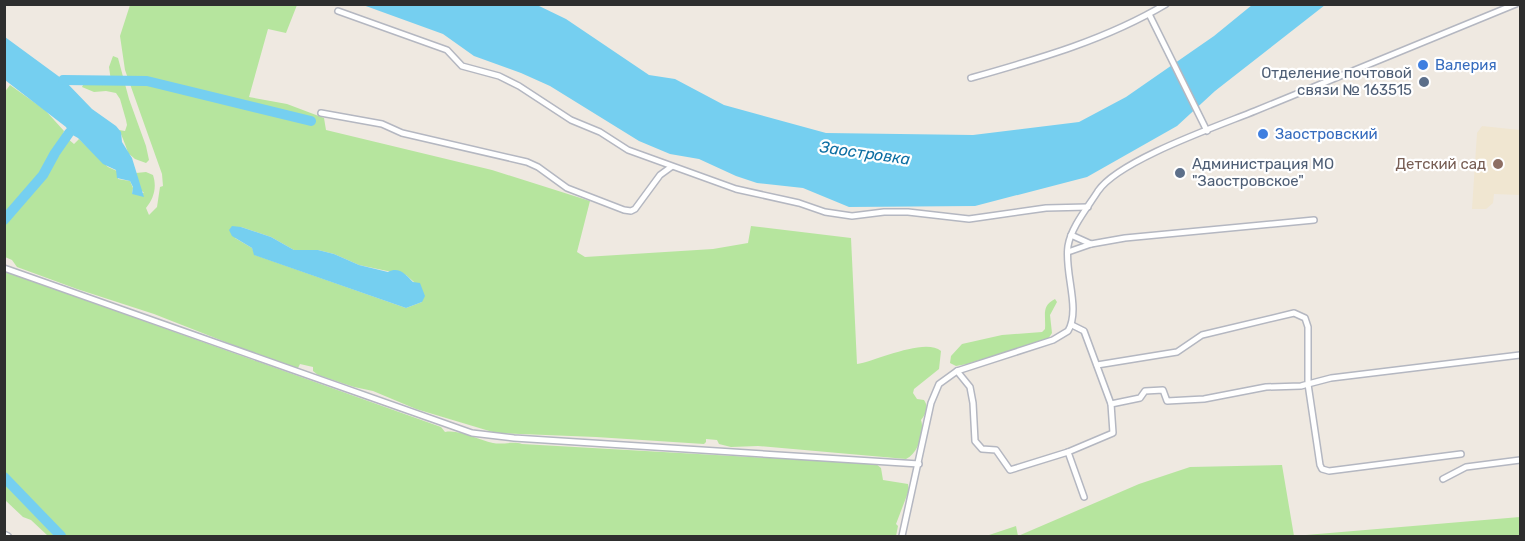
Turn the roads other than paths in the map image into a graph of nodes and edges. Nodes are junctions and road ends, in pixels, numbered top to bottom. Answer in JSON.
{"nodes":[{"id":1,"x":1166,"y":4,"type":"edge"},
{"id":2,"x":1516,"y":4,"type":"edge"},
{"id":3,"x":338,"y":11,"type":"dead end"},
{"id":4,"x":1149,"y":14,"type":"junction"},
{"id":5,"x":970,"y":78,"type":"dead end"},
{"id":6,"x":321,"y":113,"type":"dead end"},
{"id":7,"x":1207,"y":130,"type":"junction"},
{"id":8,"x":671,"y":167,"type":"junction"},
{"id":9,"x":1088,"y":207,"type":"junction"},
{"id":10,"x":1314,"y":220,"type":"dead end"},
{"id":11,"x":1071,"y":236,"type":"junction"},
{"id":12,"x":1091,"y":244,"type":"junction"},
{"id":13,"x":1068,"y":252,"type":"junction"},
{"id":14,"x":4,"y":268,"type":"edge"},
{"id":15,"x":1072,"y":325,"type":"junction"},
{"id":16,"x":1521,"y":355,"type":"edge"},
{"id":17,"x":1096,"y":365,"type":"junction"},
{"id":18,"x":957,"y":371,"type":"junction"},
{"id":19,"x":1308,"y":384,"type":"junction"},
{"id":20,"x":1111,"y":404,"type":"junction"},
{"id":21,"x":1068,"y":452,"type":"junction"},
{"id":22,"x":1461,"y":454,"type":"dead end"},
{"id":23,"x":1521,"y":460,"type":"edge"},
{"id":24,"x":919,"y":464,"type":"junction"},
{"id":25,"x":1443,"y":479,"type":"dead end"},
{"id":26,"x":1084,"y":497,"type":"dead end"},
{"id":27,"x":902,"y":537,"type":"edge"}],
"edges":[{"from":1,"to":4,"type":"street"},
{"from":2,"to":7,"type":"street"},
{"from":3,"to":8,"type":"street"},
{"from":4,"to":5,"type":"street"},
{"from":4,"to":7,"type":"street"},
{"from":6,"to":8,"type":"street"},
{"from":7,"to":9,"type":"street"},
{"from":8,"to":9,"type":"street"},
{"from":9,"to":11,"type":"street"},
{"from":10,"to":12,"type":"street"},
{"from":11,"to":12,"type":"street"},
{"from":11,"to":13,"type":"street"},
{"from":12,"to":13,"type":"street"},
{"from":13,"to":15,"type":"street"},
{"from":14,"to":24,"type":"street"},
{"from":15,"to":17,"type":"street"},
{"from":15,"to":18,"type":"street"},
{"from":16,"to":19,"type":"street"},
{"from":17,"to":19,"type":"street"},
{"from":17,"to":20,"type":"street"},
{"from":18,"to":21,"type":"street"},
{"from":18,"to":24,"type":"street"},
{"from":19,"to":20,"type":"street"},
{"from":19,"to":22,"type":"street"},
{"from":20,"to":21,"type":"street"},
{"from":21,"to":26,"type":"street"},
{"from":23,"to":25,"type":"street"},
{"from":24,"to":27,"type":"street"}]}
